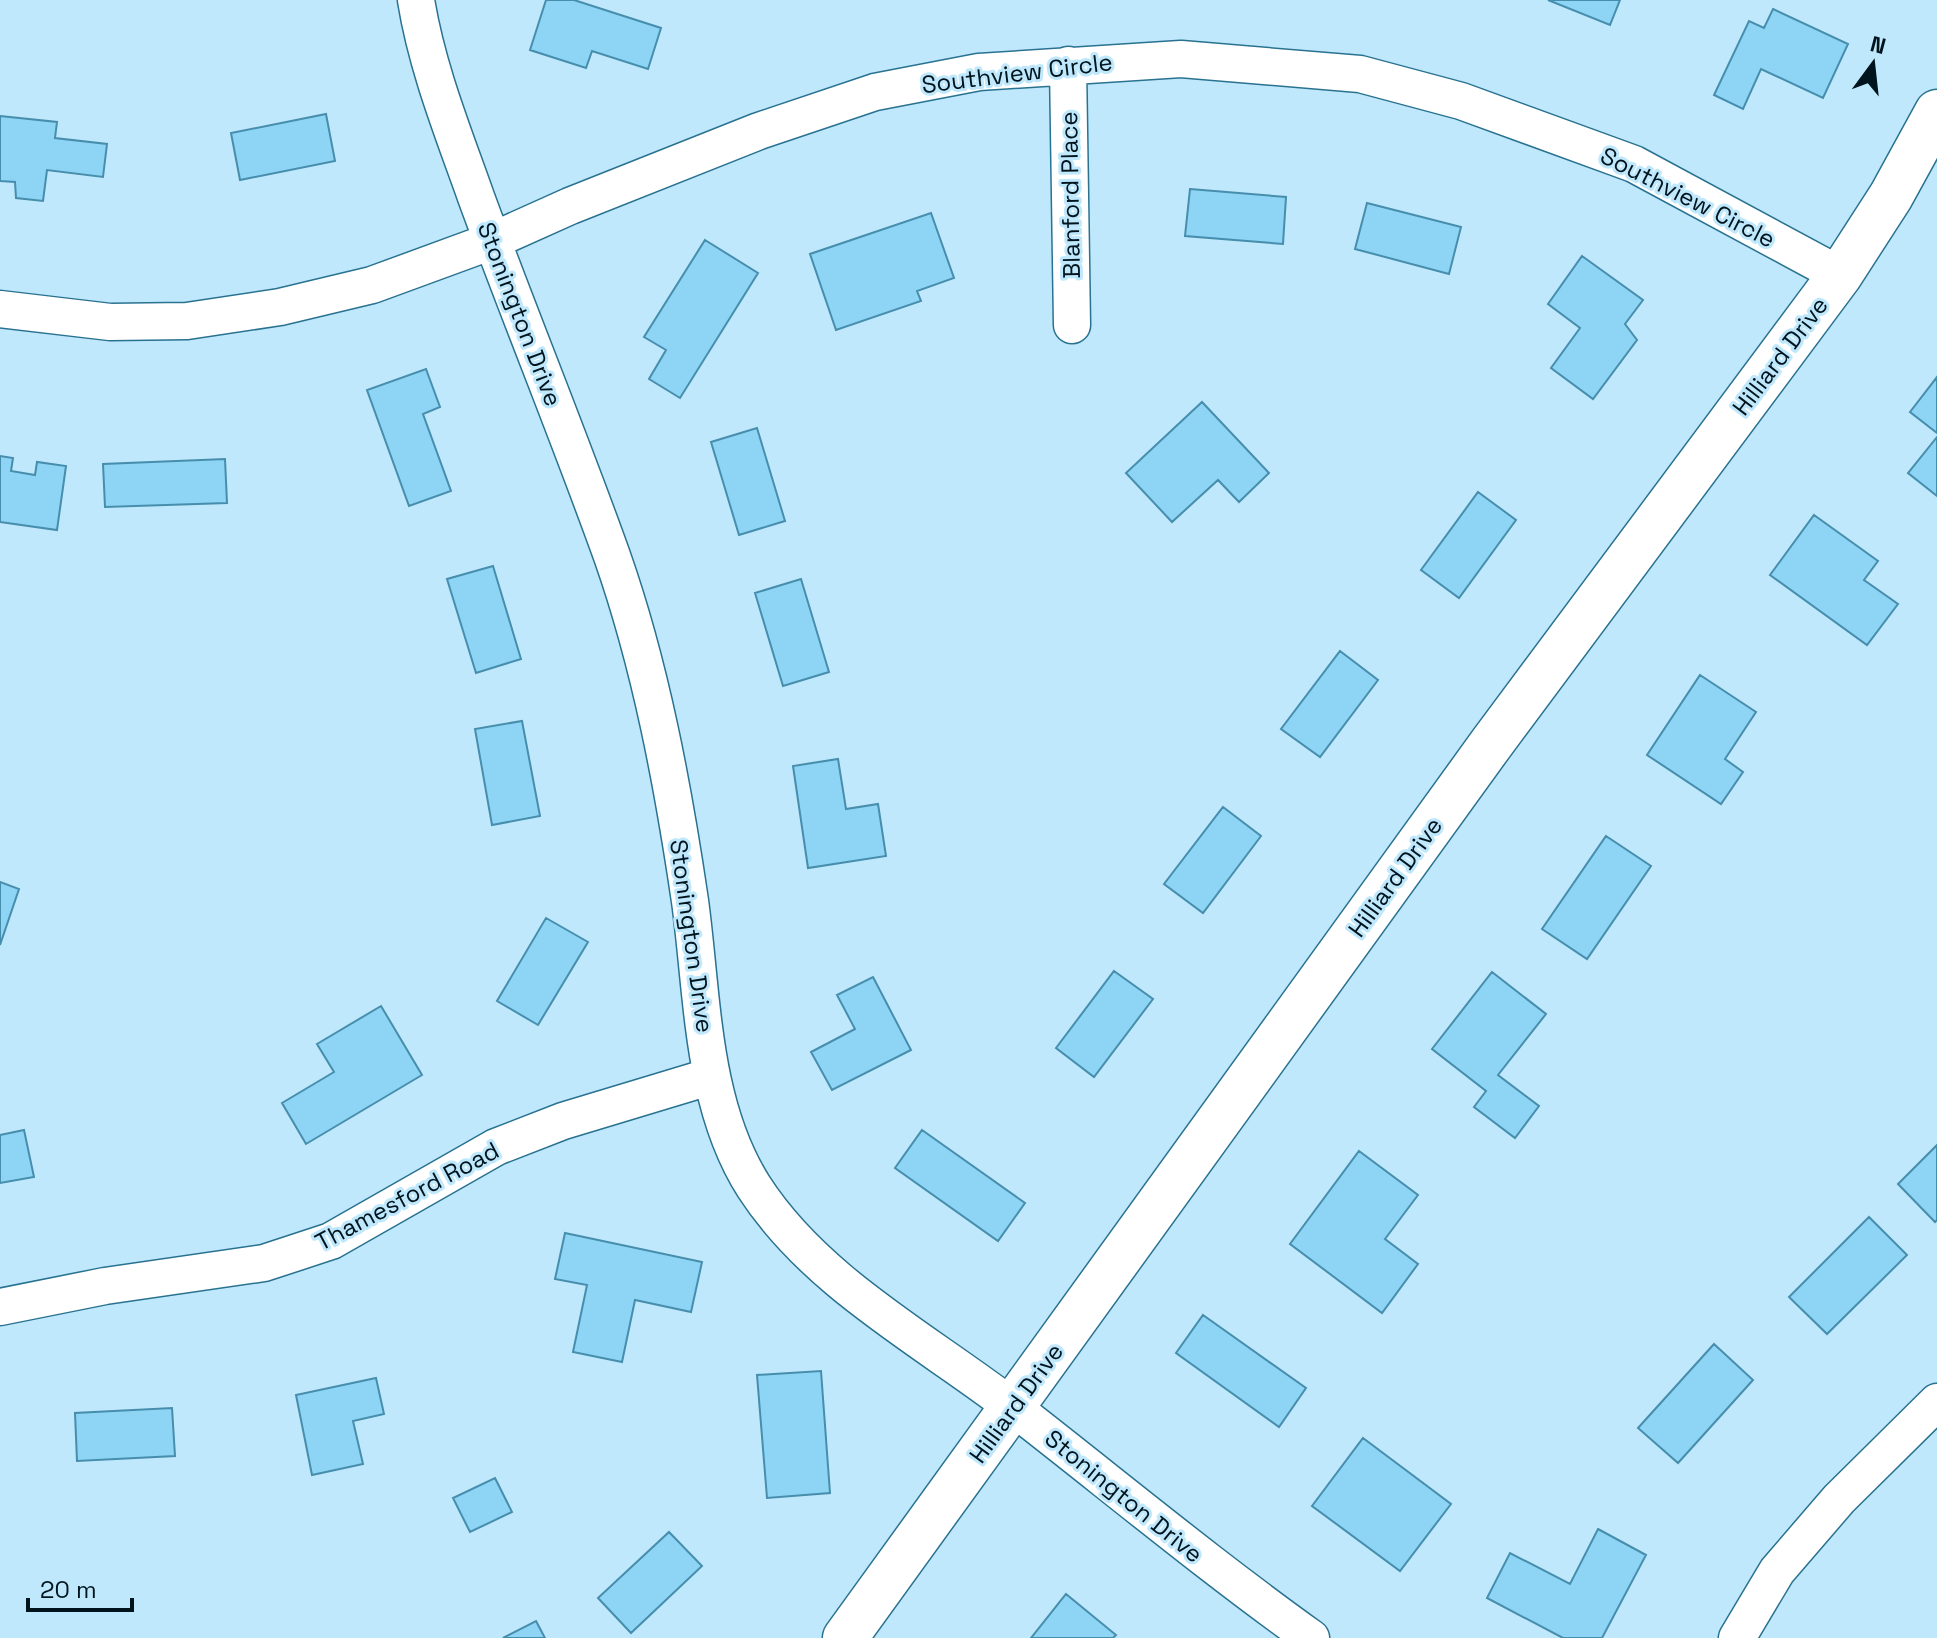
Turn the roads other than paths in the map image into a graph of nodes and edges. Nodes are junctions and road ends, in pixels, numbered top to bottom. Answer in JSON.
{"nodes":[{"id":1,"x":416,"y":0,"type":"edge"},
{"id":2,"x":1068,"y":65,"type":"junction"},
{"id":3,"x":1937,"y":112,"type":"edge"},
{"id":4,"x":492,"y":241,"type":"junction"},
{"id":5,"x":1840,"y":275,"type":"junction"},
{"id":6,"x":0,"y":309,"type":"edge"},
{"id":7,"x":1072,"y":325,"type":"dead end"},
{"id":8,"x":712,"y":1076,"type":"junction"},
{"id":9,"x":0,"y":1307,"type":"edge"},
{"id":10,"x":1937,"y":1402,"type":"edge"},
{"id":11,"x":1013,"y":1407,"type":"junction"},
{"id":12,"x":845,"y":1638,"type":"edge"},
{"id":13,"x":1311,"y":1638,"type":"edge"},
{"id":14,"x":1737,"y":1638,"type":"edge"}],
"edges":[{"from":1,"to":4,"type":"street","name":"Stonington Drive"},
{"from":2,"to":4,"type":"street","name":"Southview Circle"},
{"from":2,"to":5,"type":"street","name":"Southview Circle"},
{"from":2,"to":7,"type":"street","name":"Blanford Place"},
{"from":3,"to":5,"type":"street","name":"Hilliard Drive"},
{"from":4,"to":6,"type":"street","name":"Southview Circle"},
{"from":4,"to":8,"type":"street","name":"Stonington Drive"},
{"from":5,"to":11,"type":"street","name":"Hilliard Drive"},
{"from":8,"to":9,"type":"street","name":"Thamesford Road"},
{"from":8,"to":11,"type":"street","name":"Stonington Drive"},
{"from":10,"to":14,"type":"street"},
{"from":11,"to":12,"type":"street","name":"Hilliard Drive"},
{"from":11,"to":13,"type":"street","name":"Stonington Drive"}]}
